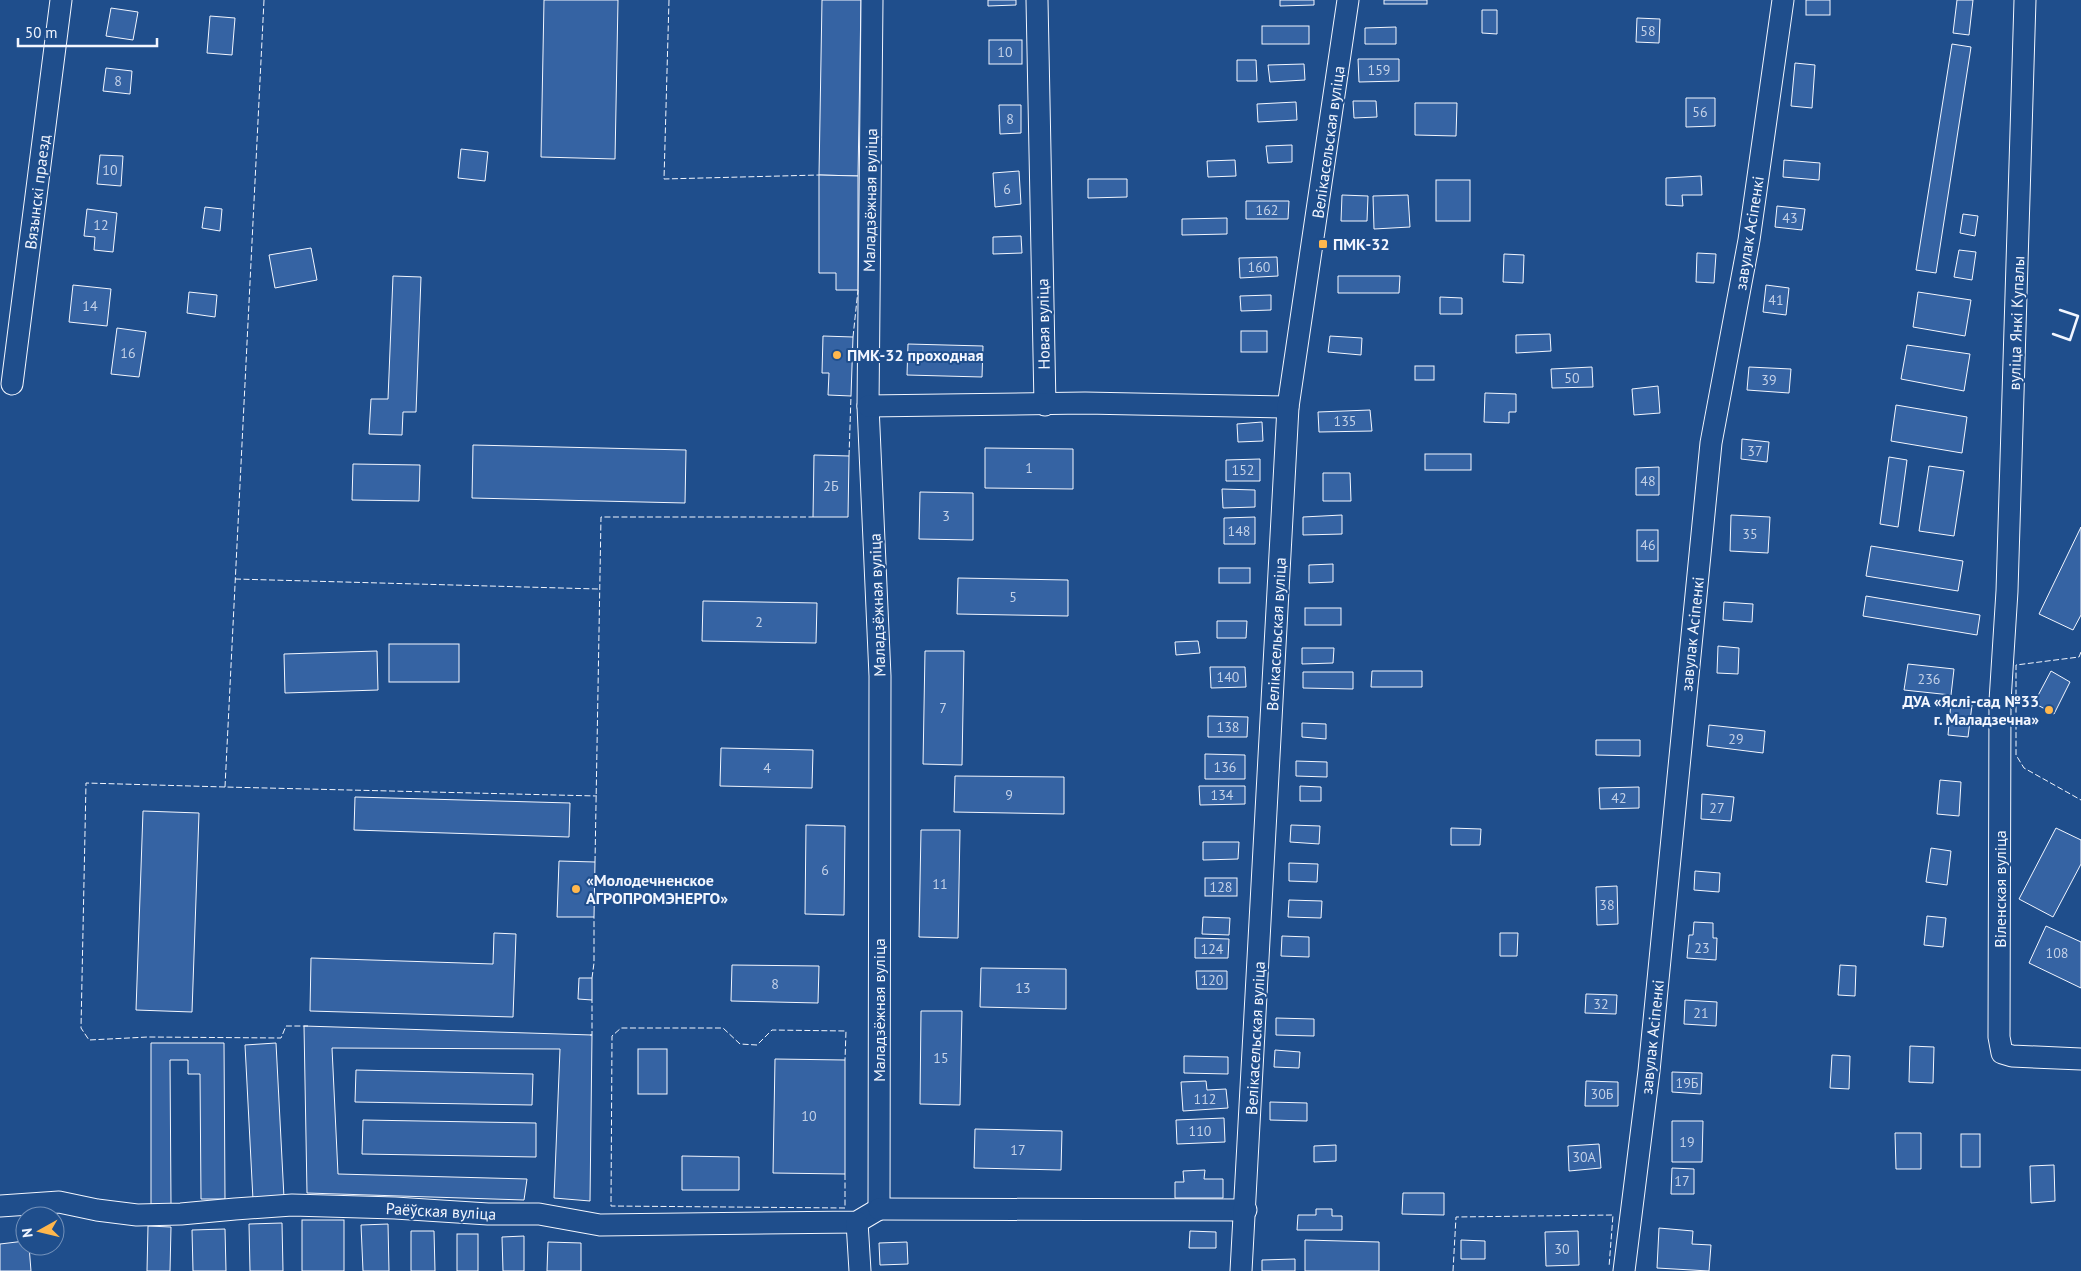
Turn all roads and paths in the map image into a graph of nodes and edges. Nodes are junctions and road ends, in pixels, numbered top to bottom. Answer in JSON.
{"nodes":[{"id":1,"x":62,"y":0,"type":"edge"},
{"id":2,"x":872,"y":0,"type":"edge"},
{"id":3,"x":1037,"y":0,"type":"edge"},
{"id":4,"x":1348,"y":0,"type":"edge"},
{"id":5,"x":1783,"y":0,"type":"edge"},
{"id":6,"x":2025,"y":0,"type":"edge"},
{"id":7,"x":12,"y":384,"type":"dead end"},
{"id":8,"x":1045,"y":404,"type":"junction"},
{"id":9,"x":868,"y":406,"type":"junction"},
{"id":10,"x":1288,"y":406,"type":"junction"},
{"id":11,"x":2003,"y":645,"type":"joint"},
{"id":12,"x":2081,"y":1058,"type":"edge"},
{"id":13,"x":0,"y":1206,"type":"edge"},
{"id":14,"x":879,"y":1210,"type":"junction"},
{"id":15,"x":1246,"y":1210,"type":"junction"},
{"id":16,"x":857,"y":1222,"type":"junction"},
{"id":17,"x":860,"y":1271,"type":"edge"},
{"id":18,"x":1242,"y":1271,"type":"edge"},
{"id":19,"x":1624,"y":1271,"type":"edge"}],
"edges":[{"from":1,"to":7,"type":"street","name":"Вязынскі праезд"},
{"from":2,"to":9,"type":"street","name":"Маладзёжная вуліца"},
{"from":3,"to":8,"type":"street","name":"Новая вуліца"},
{"from":4,"to":10,"type":"street","name":"Велікасельская вуліца"},
{"from":5,"to":19,"type":"street","name":"завулак Асіпенкі"},
{"from":6,"to":11,"type":"street","name":"вуліца Янкі Купалы"},
{"from":8,"to":9,"type":"street"},
{"from":8,"to":10,"type":"street"},
{"from":9,"to":14,"type":"street","name":"Маладзёжная вуліца"},
{"from":10,"to":15,"type":"street","name":"Велікасельская вуліца"},
{"from":11,"to":12,"type":"street","name":"Віленская вуліца"},
{"from":13,"to":16,"type":"street","name":"Раёўская вуліца"},
{"from":14,"to":15,"type":"street"},
{"from":14,"to":16,"type":"street","name":"Раёўская вуліца"},
{"from":15,"to":18,"type":"street","name":"Велікасельская вуліца"},
{"from":16,"to":17,"type":"street"}]}
